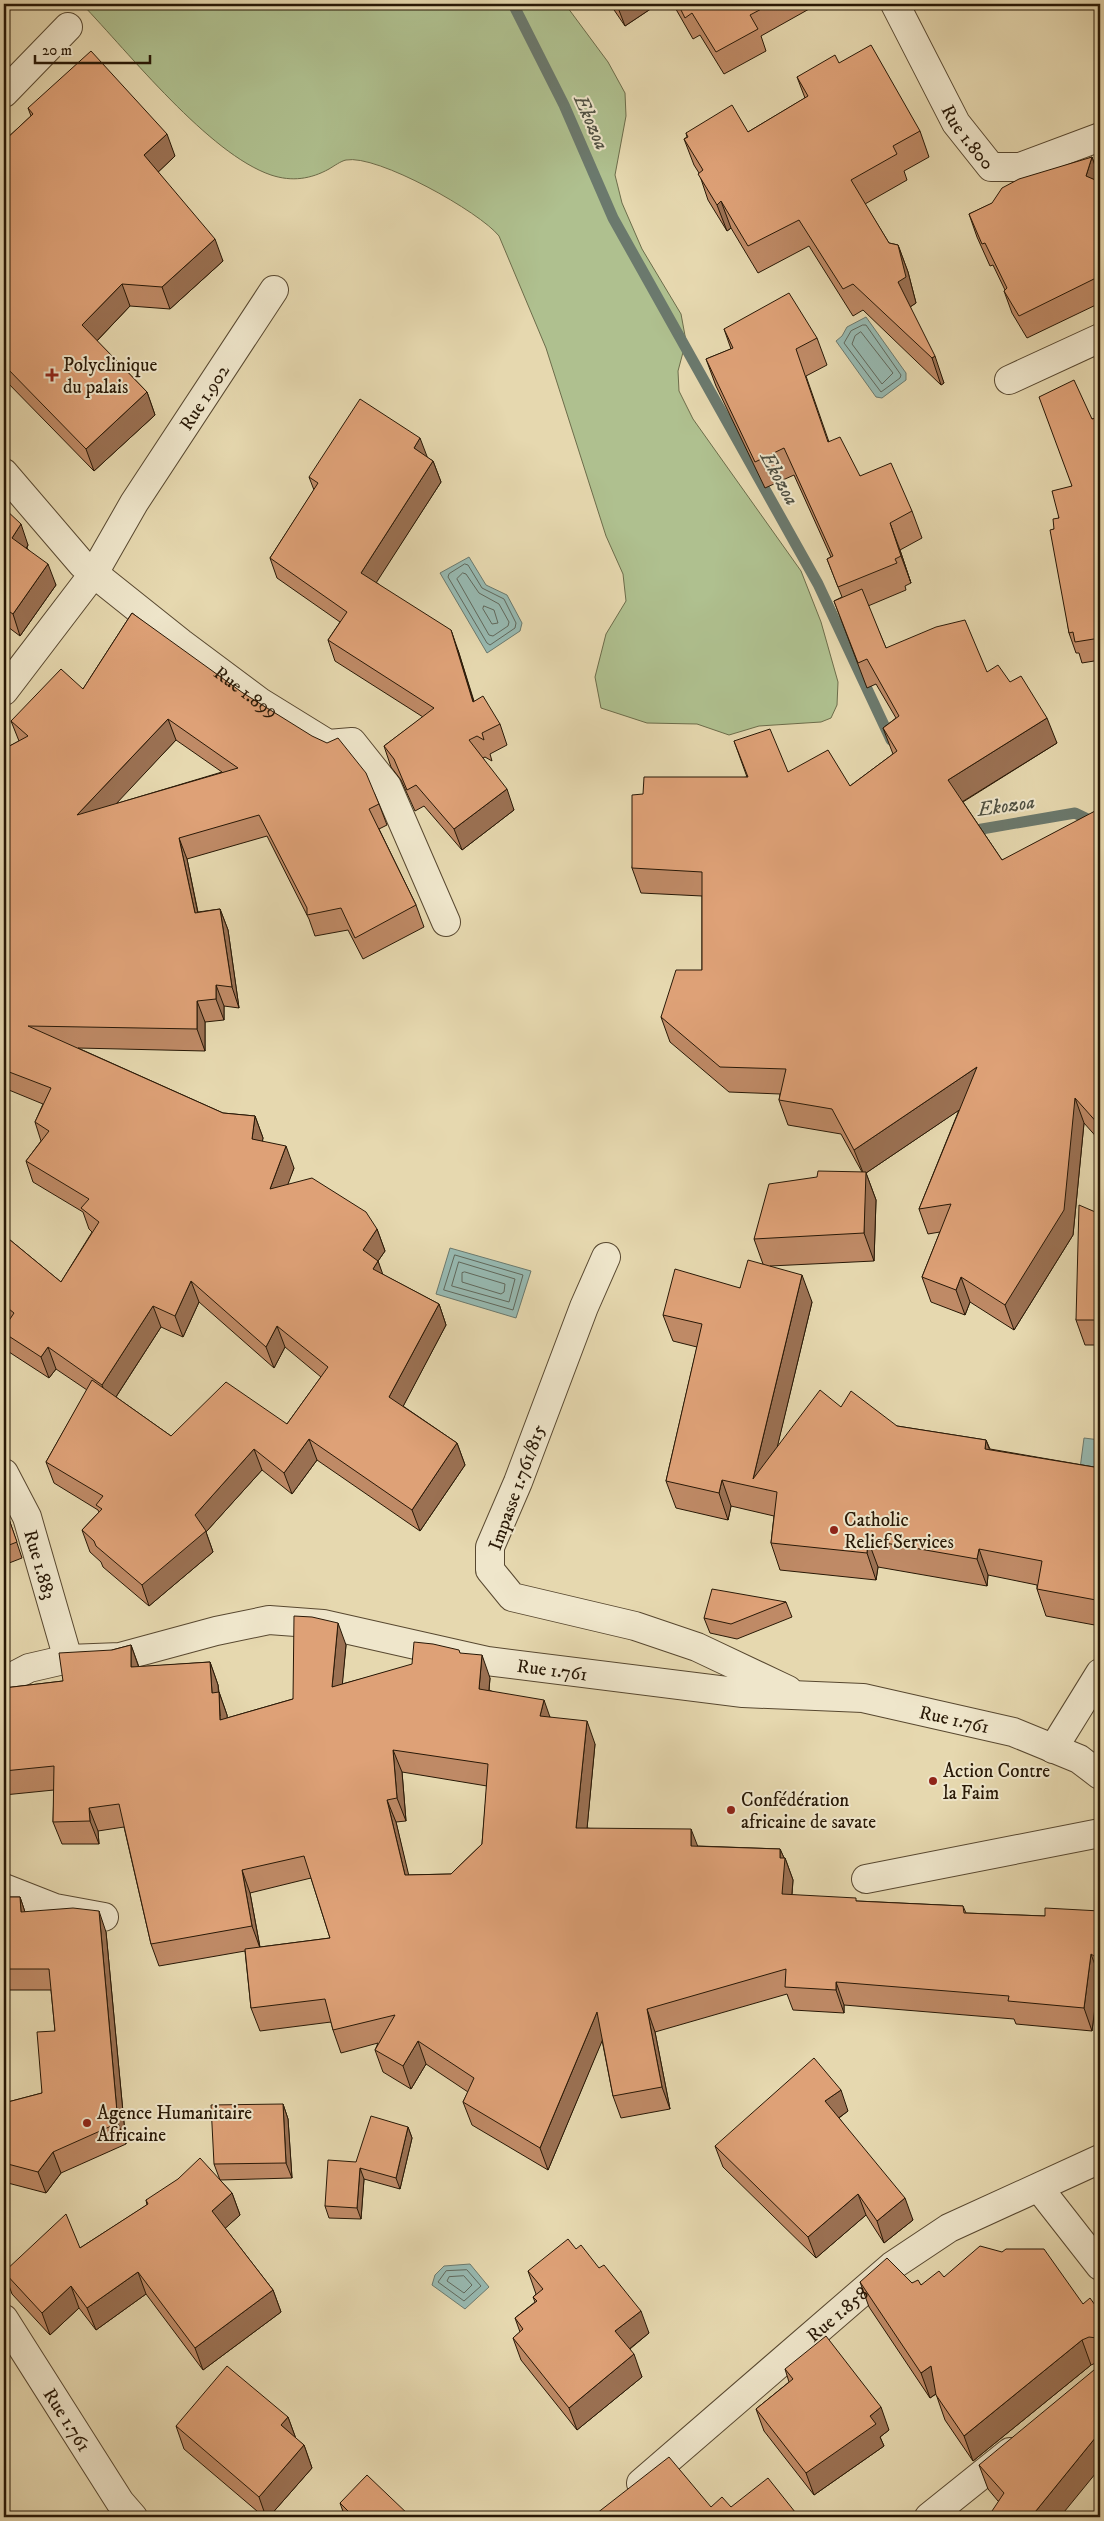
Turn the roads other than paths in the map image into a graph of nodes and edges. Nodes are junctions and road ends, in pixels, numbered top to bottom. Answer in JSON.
{"nodes":[{"id":1,"x":895,"y":4,"type":"edge"},
{"id":2,"x":68,"y":27,"type":"dead end"},
{"id":3,"x":4,"y":93,"type":"edge"},
{"id":4,"x":1100,"y":137,"type":"edge"},
{"id":5,"x":274,"y":290,"type":"dead end"},
{"id":6,"x":1100,"y":338,"type":"edge"},
{"id":7,"x":1009,"y":380,"type":"dead end"},
{"id":8,"x":4,"y":473,"type":"edge"},
{"id":9,"x":94,"y":573,"type":"junction"},
{"id":10,"x":4,"y":691,"type":"edge"},
{"id":11,"x":446,"y":922,"type":"dead end"},
{"id":12,"x":606,"y":1257,"type":"dead end"},
{"id":13,"x":4,"y":1473,"type":"edge"},
{"id":14,"x":68,"y":1659,"type":"junction"},
{"id":15,"x":1100,"y":1673,"type":"edge"},
{"id":16,"x":4,"y":1681,"type":"edge"},
{"id":17,"x":799,"y":1695,"type":"junction"},
{"id":18,"x":1053,"y":1749,"type":"junction"},
{"id":19,"x":1100,"y":1775,"type":"edge"},
{"id":20,"x":1100,"y":1833,"type":"edge"},
{"id":21,"x":866,"y":1879,"type":"dead end"},
{"id":22,"x":4,"y":1888,"type":"edge"},
{"id":23,"x":104,"y":1917,"type":"dead end"},
{"id":24,"x":1100,"y":2159,"type":"edge"},
{"id":25,"x":1039,"y":2188,"type":"junction"},
{"id":26,"x":1100,"y":2266,"type":"edge"},
{"id":27,"x":4,"y":2319,"type":"edge"},
{"id":28,"x":1027,"y":2438,"type":"edge"},
{"id":29,"x":626,"y":2496,"type":"edge"},
{"id":30,"x":134,"y":2517,"type":"edge"},
{"id":31,"x":930,"y":2517,"type":"edge"}],
"edges":[{"from":1,"to":4,"type":"street","name":"Rue 1.800"},
{"from":2,"to":3,"type":"street"},
{"from":5,"to":9,"type":"street","name":"Rue 1.902"},
{"from":6,"to":7,"type":"street"},
{"from":8,"to":9,"type":"street","name":"Rue 1.899"},
{"from":9,"to":10,"type":"street","name":"Rue 1.902"},
{"from":9,"to":11,"type":"street","name":"Rue 1.899"},
{"from":12,"to":17,"type":"street","name":"Impasse 1.761/815"},
{"from":13,"to":14,"type":"street","name":"Rue 1.883"},
{"from":14,"to":16,"type":"street","name":"Rue 1.761"},
{"from":14,"to":17,"type":"street","name":"Rue 1.761"},
{"from":15,"to":18,"type":"street"},
{"from":17,"to":18,"type":"street","name":"Rue 1.761"},
{"from":18,"to":19,"type":"street","name":"Rue 1.761"},
{"from":20,"to":21,"type":"street"},
{"from":22,"to":23,"type":"street"},
{"from":24,"to":25,"type":"street","name":"Rue 1.858"},
{"from":25,"to":26,"type":"street"},
{"from":25,"to":29,"type":"street","name":"Rue 1.858"},
{"from":27,"to":30,"type":"street","name":"Rue 1.761"},
{"from":28,"to":31,"type":"street"}]}
